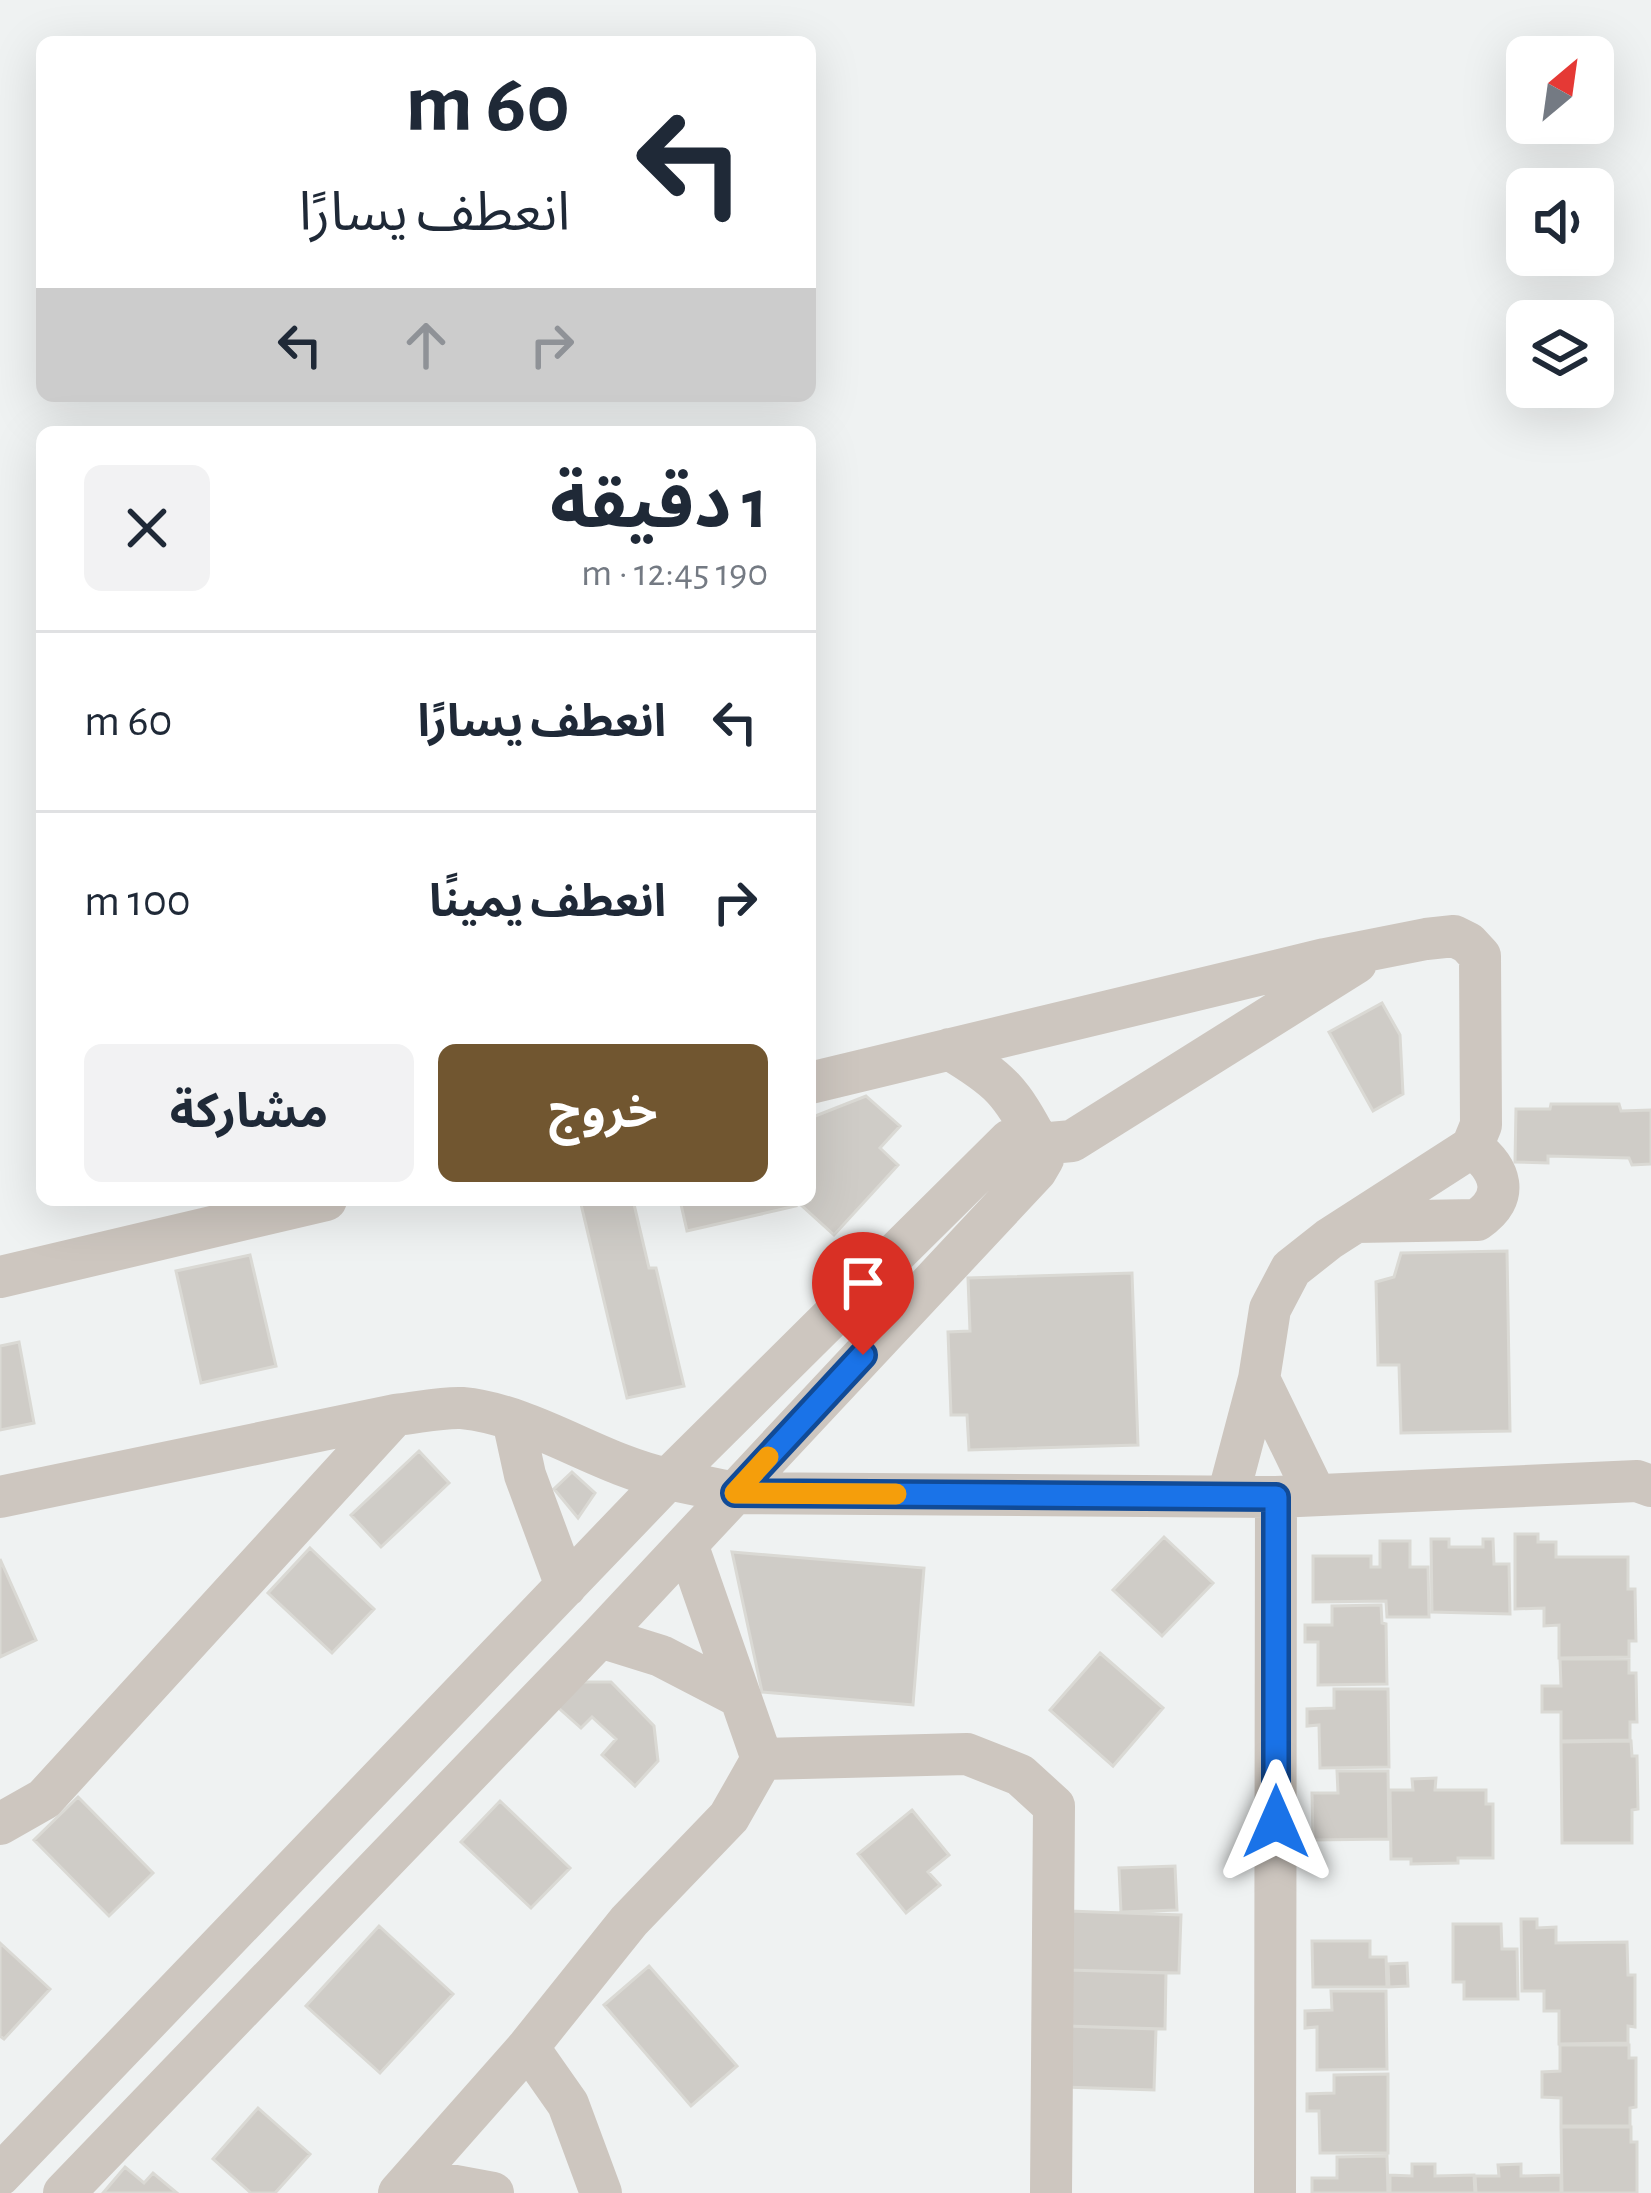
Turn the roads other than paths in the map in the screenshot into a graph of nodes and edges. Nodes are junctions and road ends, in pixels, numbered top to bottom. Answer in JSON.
{"nodes":[{"id":1,"x":1378,"y":949,"type":"junction"},
{"id":2,"x":949,"y":1049,"type":"junction"},
{"id":3,"x":816,"y":1082,"type":"edge"},
{"id":4,"x":1039,"y":1144,"type":"junction"},
{"id":5,"x":1472,"y":1147,"type":"junction"},
{"id":6,"x":301,"y":1206,"type":"edge"},
{"id":7,"x":1356,"y":1222,"type":"junction"},
{"id":8,"x":0,"y":1277,"type":"edge"},
{"id":9,"x":1258,"y":1379,"type":"junction"},
{"id":10,"x":395,"y":1415,"type":"junction"},
{"id":11,"x":513,"y":1420,"type":"junction"},
{"id":12,"x":668,"y":1479,"type":"junction"},
{"id":13,"x":1651,"y":1486,"type":"edge"},
{"id":14,"x":735,"y":1493,"type":"junction"},
{"id":15,"x":1228,"y":1496,"type":"junction"},
{"id":16,"x":1295,"y":1496,"type":"junction"},
{"id":17,"x":0,"y":1497,"type":"edge"},
{"id":18,"x":687,"y":1544,"type":"junction"},
{"id":19,"x":566,"y":1586,"type":"junction"},
{"id":20,"x":600,"y":1637,"type":"junction"},
{"id":21,"x":740,"y":1697,"type":"junction"},
{"id":22,"x":762,"y":1759,"type":"junction"},
{"id":23,"x":0,"y":1824,"type":"edge"},
{"id":24,"x":529,"y":2047,"type":"junction"},
{"id":25,"x":0,"y":2175,"type":"edge"},
{"id":26,"x":406,"y":2186,"type":"edge"},
{"id":27,"x":64,"y":2193,"type":"edge"},
{"id":28,"x":494,"y":2193,"type":"edge"},
{"id":29,"x":601,"y":2193,"type":"edge"},
{"id":30,"x":1051,"y":2193,"type":"edge"},
{"id":31,"x":1275,"y":2193,"type":"edge"}],
"edges":[{"from":1,"to":2,"type":"street"},
{"from":1,"to":4,"type":"street"},
{"from":1,"to":5,"type":"street"},
{"from":2,"to":3,"type":"street"},
{"from":2,"to":4,"type":"street"},
{"from":4,"to":12,"type":"street"},
{"from":4,"to":14,"type":"street"},
{"from":5,"to":7,"type":"street"},
{"from":5,"to":7,"type":"street"},
{"from":6,"to":8,"type":"street"},
{"from":7,"to":9,"type":"street"},
{"from":9,"to":15,"type":"street"},
{"from":9,"to":16,"type":"street"},
{"from":10,"to":11,"type":"street"},
{"from":10,"to":17,"type":"street"},
{"from":10,"to":23,"type":"street"},
{"from":11,"to":12,"type":"street"},
{"from":11,"to":19,"type":"street"},
{"from":12,"to":14,"type":"street"},
{"from":12,"to":19,"type":"street"},
{"from":13,"to":16,"type":"street"},
{"from":14,"to":15,"type":"street"},
{"from":14,"to":18,"type":"street"},
{"from":15,"to":16,"type":"street"},
{"from":16,"to":31,"type":"street"},
{"from":18,"to":20,"type":"street"},
{"from":18,"to":21,"type":"street"},
{"from":19,"to":25,"type":"street"},
{"from":20,"to":21,"type":"street"},
{"from":20,"to":27,"type":"street"},
{"from":21,"to":22,"type":"street"},
{"from":22,"to":24,"type":"street"},
{"from":22,"to":30,"type":"street"},
{"from":24,"to":26,"type":"street"},
{"from":24,"to":29,"type":"street"},
{"from":26,"to":28,"type":"street"}]}
